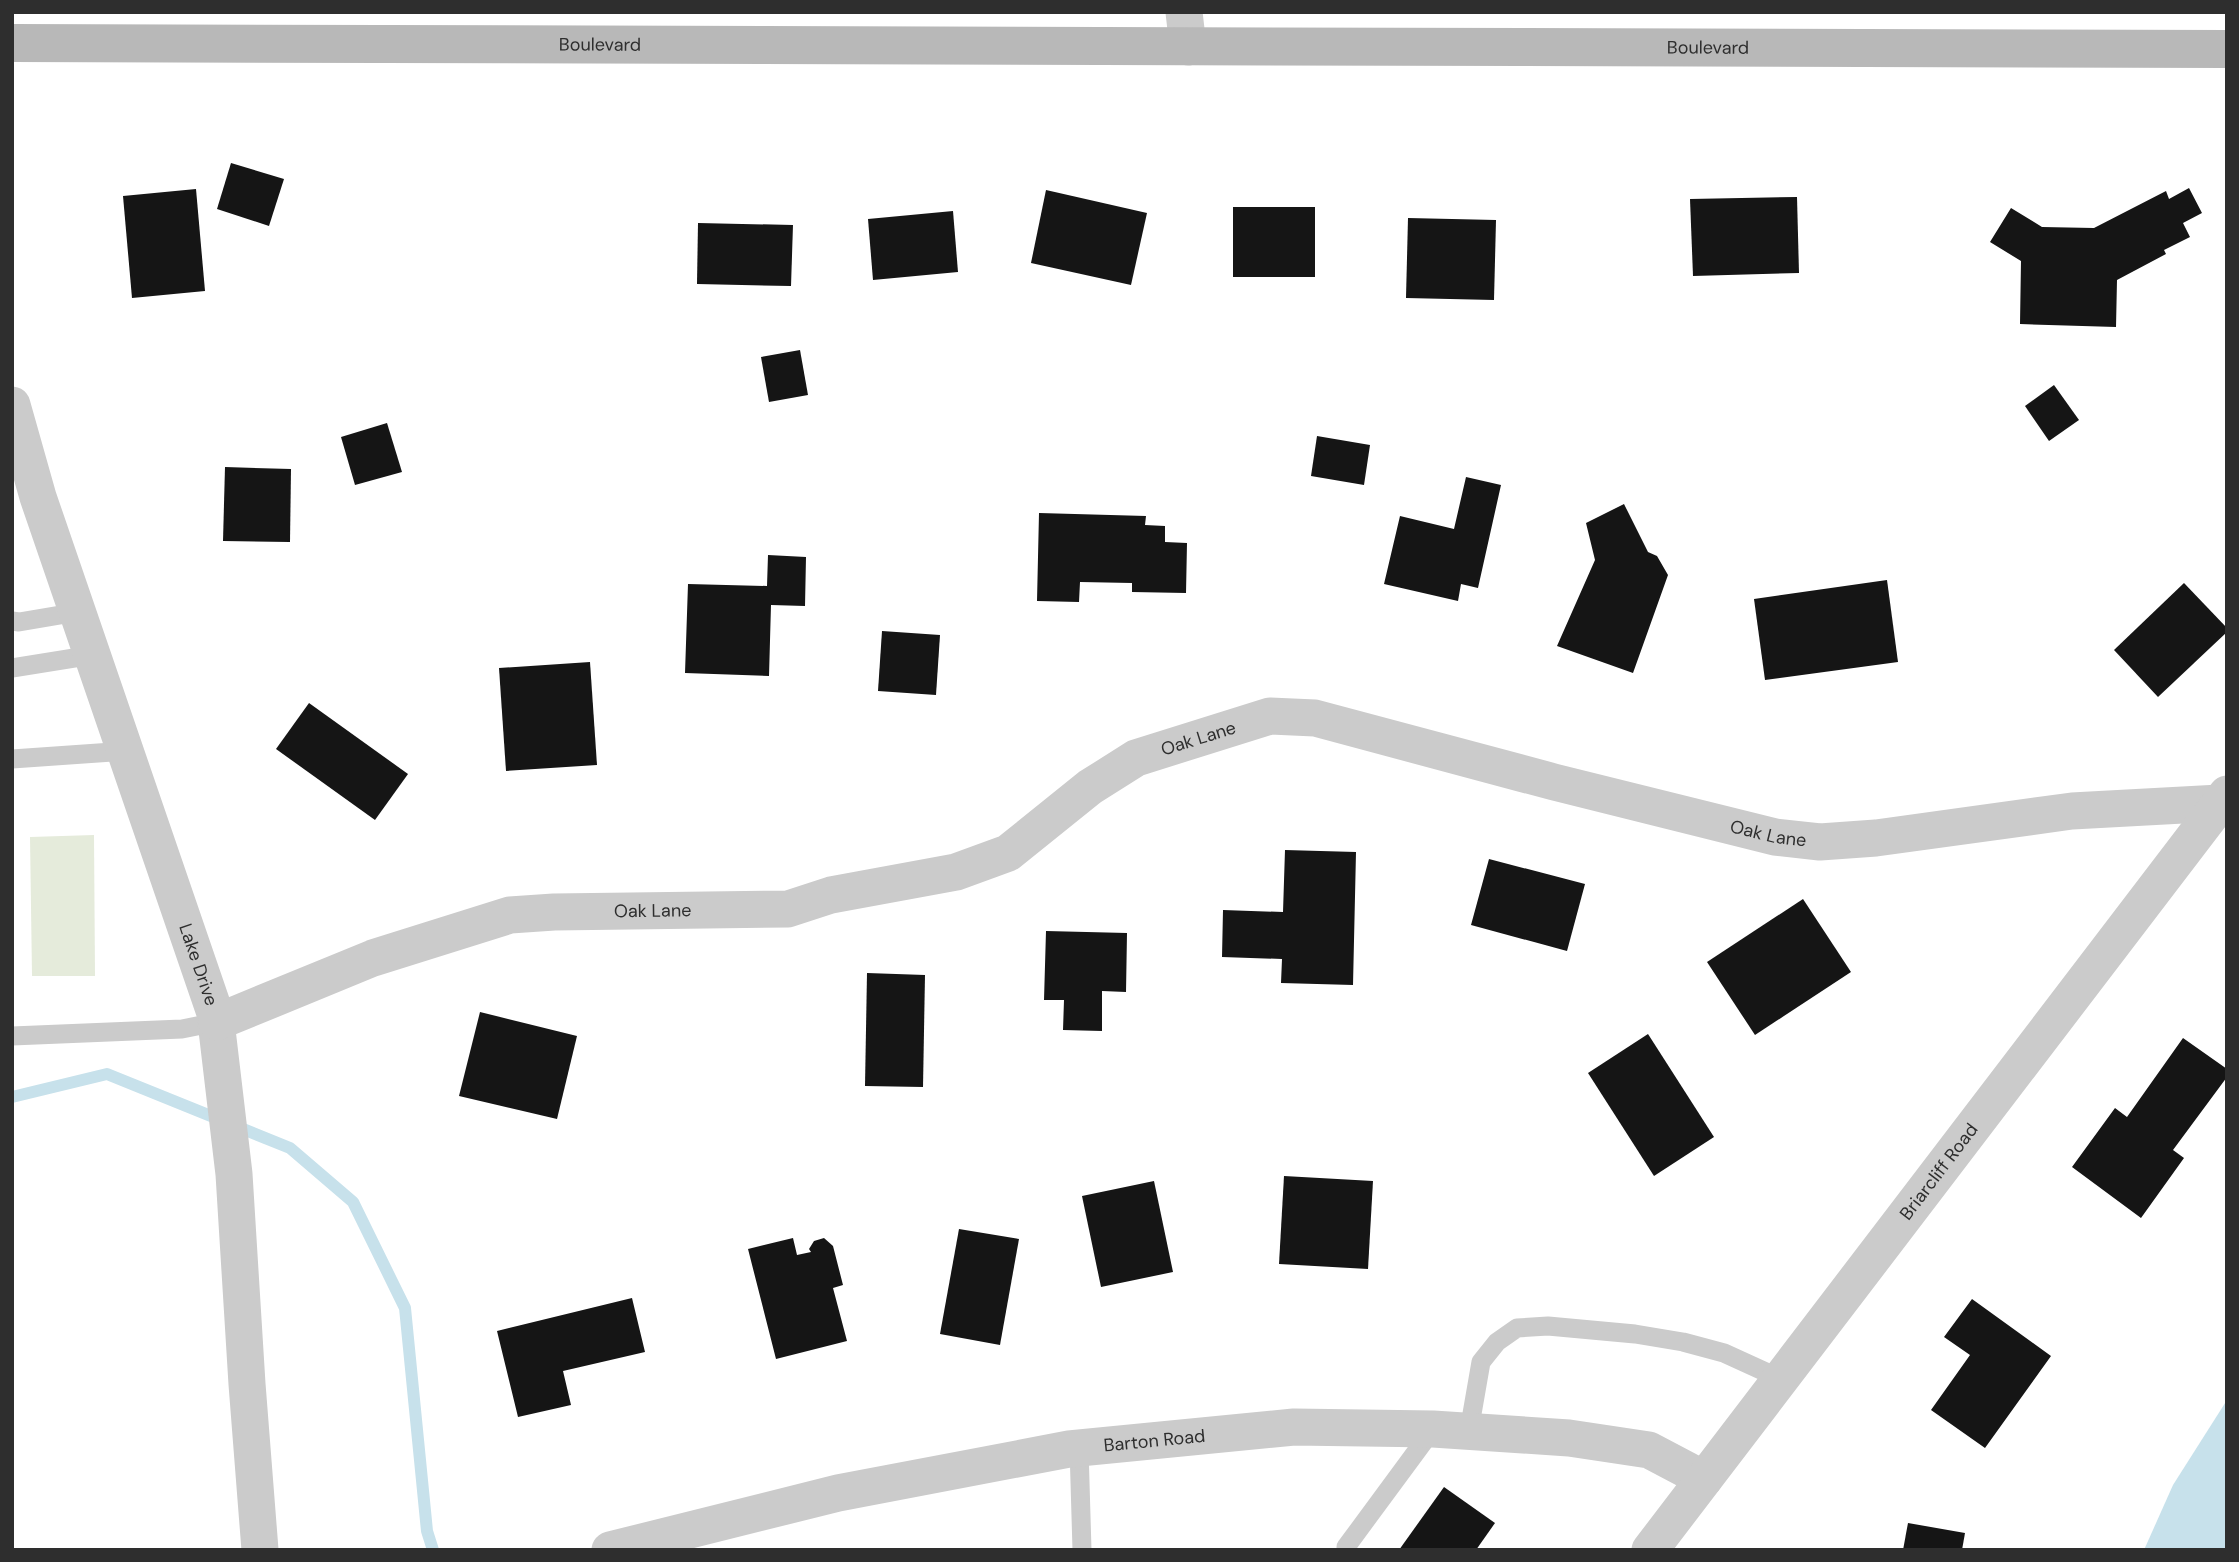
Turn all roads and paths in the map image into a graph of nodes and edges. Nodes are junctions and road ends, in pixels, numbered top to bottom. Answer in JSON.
{"nodes":[{"id":1,"x":1186,"y":30,"type":"edge"},
{"id":2,"x":12,"y":43,"type":"edge"},
{"id":3,"x":2227,"y":49,"type":"edge"},
{"id":4,"x":13,"y":407,"type":"edge"},
{"id":5,"x":78,"y":612,"type":"junction"},
{"id":6,"x":12,"y":621,"type":"edge"},
{"id":7,"x":93,"y":655,"type":"junction"},
{"id":8,"x":12,"y":668,"type":"edge"},
{"id":9,"x":127,"y":751,"type":"junction"},
{"id":10,"x":12,"y":759,"type":"edge"},
{"id":11,"x":2223,"y":799,"type":"edge"},
{"id":12,"x":217,"y":1023,"type":"junction"},
{"id":13,"x":12,"y":1036,"type":"edge"},
{"id":14,"x":1780,"y":1379,"type":"junction"},
{"id":15,"x":1433,"y":1429,"type":"junction"},
{"id":16,"x":1469,"y":1431,"type":"junction"},
{"id":17,"x":1079,"y":1448,"type":"junction"},
{"id":18,"x":1704,"y":1479,"type":"junction"},
{"id":19,"x":1346,"y":1546,"type":"dead end"},
{"id":20,"x":260,"y":1550,"type":"edge"},
{"id":21,"x":610,"y":1550,"type":"edge"},
{"id":22,"x":1082,"y":1550,"type":"edge"},
{"id":23,"x":1650,"y":1550,"type":"edge"}],
"edges":[{"from":1,"to":2,"type":"main road","name":"Boulevard"},
{"from":1,"to":3,"type":"main road","name":"Boulevard"},
{"from":4,"to":5,"type":"street","name":"Lake Drive"},
{"from":5,"to":6,"type":"lane"},
{"from":5,"to":7,"type":"street","name":"Lake Drive"},
{"from":7,"to":8,"type":"lane"},
{"from":7,"to":9,"type":"street","name":"Lake Drive"},
{"from":9,"to":10,"type":"lane"},
{"from":9,"to":12,"type":"street","name":"Lake Drive"},
{"from":11,"to":12,"type":"street","name":"Oak Lane"},
{"from":11,"to":14,"type":"street","name":"Briarcliff Road"},
{"from":12,"to":13,"type":"lane"},
{"from":12,"to":20,"type":"street","name":"Lake Drive"},
{"from":14,"to":16,"type":"lane"},
{"from":14,"to":18,"type":"street","name":"Briarcliff Road"},
{"from":15,"to":16,"type":"street","name":"Barton Road"},
{"from":15,"to":17,"type":"street","name":"Barton Road"},
{"from":15,"to":19,"type":"lane"},
{"from":16,"to":18,"type":"street","name":"Barton Road"},
{"from":17,"to":21,"type":"street","name":"Barton Road"},
{"from":17,"to":22,"type":"lane"},
{"from":18,"to":23,"type":"street","name":"Briarcliff Road"}]}
